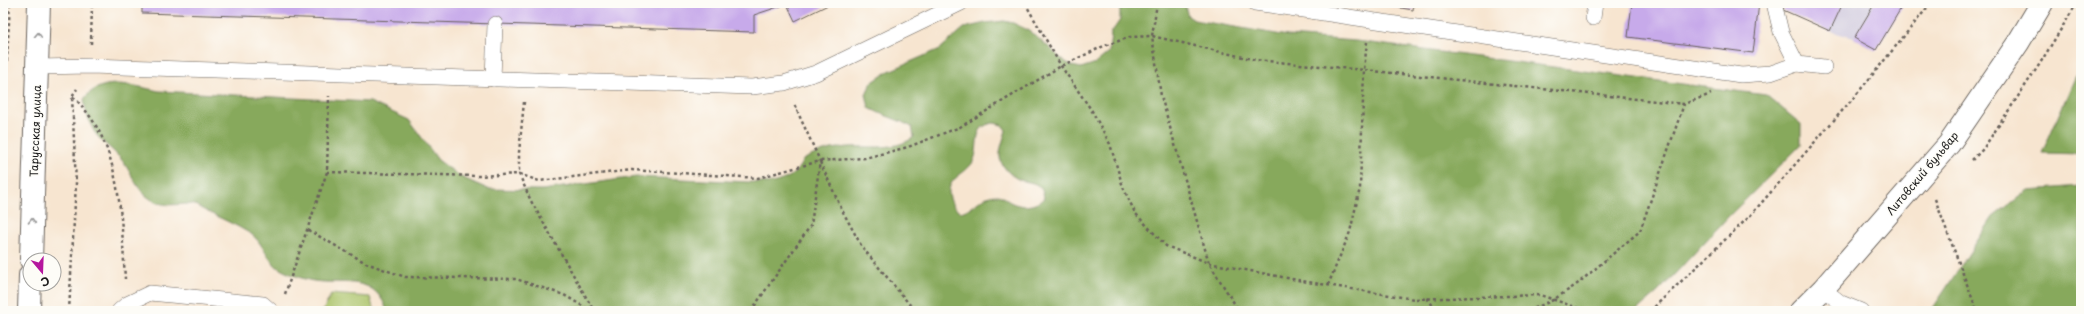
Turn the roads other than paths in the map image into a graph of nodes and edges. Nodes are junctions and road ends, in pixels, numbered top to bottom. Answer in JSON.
{"nodes":[{"id":1,"x":39,"y":3,"type":"edge"},
{"id":2,"x":961,"y":3,"type":"edge"},
{"id":3,"x":1255,"y":3,"type":"edge"},
{"id":4,"x":1595,"y":3,"type":"edge"},
{"id":5,"x":1774,"y":3,"type":"edge"},
{"id":6,"x":2042,"y":3,"type":"edge"},
{"id":7,"x":1593,"y":18,"type":"dead end"},
{"id":8,"x":495,"y":24,"type":"dead end"},
{"id":9,"x":1797,"y":64,"type":"junction"},
{"id":10,"x":37,"y":67,"type":"junction"},
{"id":11,"x":1824,"y":68,"type":"dead end"},
{"id":12,"x":493,"y":79,"type":"junction"},
{"id":13,"x":30,"y":252,"type":"edge"},
{"id":14,"x":1823,"y":289,"type":"junction"},
{"id":15,"x":30,"y":292,"type":"edge"},
{"id":16,"x":123,"y":307,"type":"edge"},
{"id":17,"x":29,"y":311,"type":"edge"},
{"id":18,"x":272,"y":311,"type":"edge"},
{"id":19,"x":1801,"y":311,"type":"edge"},
{"id":20,"x":1861,"y":311,"type":"edge"}],
"edges":[{"from":10,"to":1,"type":"main road","name":"Тарусская улица","one_way":true},
{"from":2,"to":12,"type":"lane"},
{"from":3,"to":9,"type":"lane"},
{"from":4,"to":7,"type":"lane"},
{"from":5,"to":9,"type":"lane"},
{"from":6,"to":14,"type":"main road","name":"Литовский бульвар"},
{"from":8,"to":12,"type":"lane"},
{"from":9,"to":11,"type":"lane"},
{"from":10,"to":12,"type":"lane"},
{"from":13,"to":10,"type":"main road","name":"Тарусская улица","one_way":true},
{"from":14,"to":19,"type":"main road","name":"Литовский бульвар"},
{"from":14,"to":20,"type":"lane"},
{"from":15,"to":17,"type":"main road"},
{"from":16,"to":18,"type":"lane"}]}
